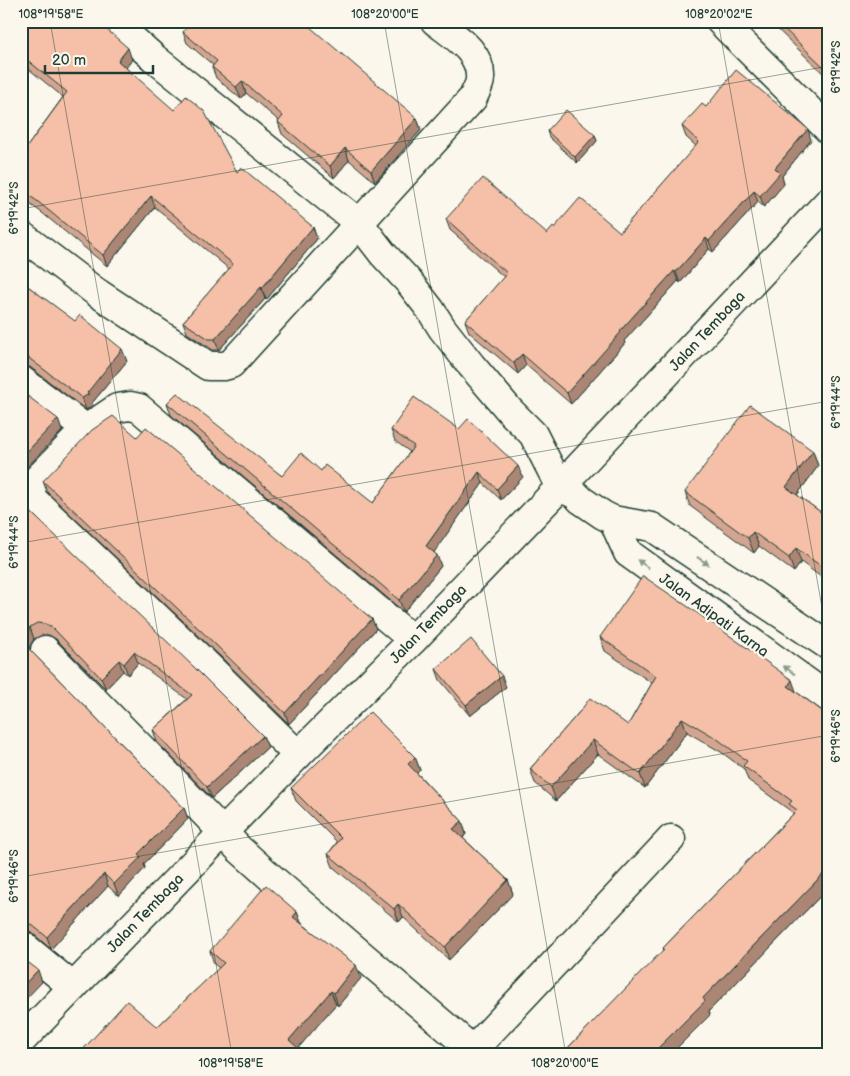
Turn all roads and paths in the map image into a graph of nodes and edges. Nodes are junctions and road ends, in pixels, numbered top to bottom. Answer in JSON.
{"nodes":[{"id":1,"x":112,"y":21,"type":"edge"},
{"id":2,"x":435,"y":21,"type":"edge"},
{"id":3,"x":720,"y":21,"type":"edge"},
{"id":4,"x":829,"y":130,"type":"edge"},
{"id":5,"x":829,"y":201,"type":"edge"},
{"id":6,"x":359,"y":223,"type":"junction"},
{"id":7,"x":21,"y":235,"type":"edge"},
{"id":8,"x":21,"y":380,"type":"edge"},
{"id":9,"x":86,"y":429,"type":"junction"},
{"id":10,"x":571,"y":493,"type":"junction"},
{"id":11,"x":23,"y":494,"type":"edge"},
{"id":12,"x":608,"y":518,"type":"junction"},
{"id":13,"x":413,"y":640,"type":"junction"},
{"id":14,"x":829,"y":646,"type":"edge"},
{"id":15,"x":45,"y":650,"type":"dead end"},
{"id":16,"x":829,"y":698,"type":"edge"},
{"id":17,"x":298,"y":754,"type":"junction"},
{"id":18,"x":671,"y":839,"type":"dead end"},
{"id":19,"x":231,"y":841,"type":"junction"},
{"id":20,"x":21,"y":944,"type":"edge"},
{"id":21,"x":73,"y":987,"type":"junction"},
{"id":22,"x":21,"y":1041,"type":"edge"},
{"id":23,"x":473,"y":1053,"type":"edge"}],
"edges":[{"from":1,"to":6,"type":"street"},
{"from":2,"to":6,"type":"street"},
{"from":3,"to":4,"type":"street"},
{"from":5,"to":10,"type":"street","name":"Jalan Tembaga"},
{"from":6,"to":7,"type":"street"},
{"from":6,"to":10,"type":"street"},
{"from":8,"to":9,"type":"street"},
{"from":9,"to":11,"type":"street"},
{"from":9,"to":13,"type":"street"},
{"from":10,"to":12,"type":"street","name":"Jalan Adipati Karna"},
{"from":10,"to":13,"type":"street","name":"Jalan Tembaga"},
{"from":11,"to":17,"type":"street"},
{"from":12,"to":14,"type":"street","name":"Jalan Adipati Karna","one_way":true},
{"from":16,"to":12,"type":"street","name":"Jalan Adipati Karna","one_way":true},
{"from":13,"to":17,"type":"street","name":"Jalan Tembaga"},
{"from":15,"to":19,"type":"street"},
{"from":17,"to":19,"type":"street","name":"Jalan Tembaga"},
{"from":18,"to":23,"type":"street"},
{"from":19,"to":21,"type":"street","name":"Jalan Tembaga"},
{"from":19,"to":23,"type":"street"},
{"from":20,"to":21,"type":"street"},
{"from":21,"to":22,"type":"street","name":"Jalan Tembaga"}]}
